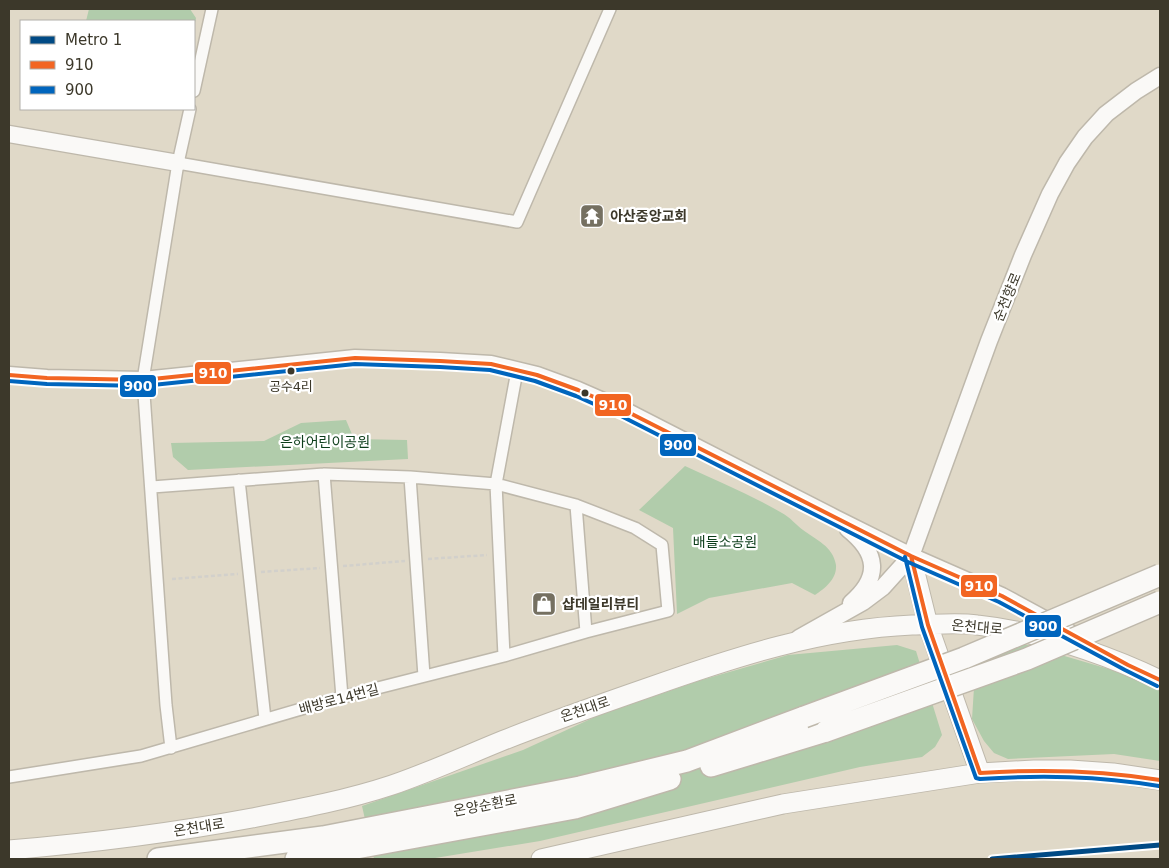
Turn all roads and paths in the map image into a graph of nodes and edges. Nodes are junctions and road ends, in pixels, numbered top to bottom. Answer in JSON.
{"nodes":[{"id":1,"x":212,"y":9,"type":"edge"},
{"id":2,"x":610,"y":9,"type":"edge"},
{"id":3,"x":1160,"y":76,"type":"edge"},
{"id":4,"x":195,"y":86,"type":"edge"},
{"id":5,"x":190,"y":110,"type":"edge"},
{"id":6,"x":9,"y":134,"type":"edge"},
{"id":7,"x":178,"y":163,"type":"junction"},
{"id":8,"x":517,"y":371,"type":"junction"},
{"id":9,"x":9,"y":375,"type":"edge"},
{"id":10,"x":143,"y":380,"type":"junction"},
{"id":11,"x":324,"y":474,"type":"junction"},
{"id":12,"x":410,"y":477,"type":"junction"},
{"id":13,"x":239,"y":480,"type":"junction"},
{"id":14,"x":496,"y":484,"type":"junction"},
{"id":15,"x":152,"y":487,"type":"junction"},
{"id":16,"x":576,"y":504,"type":"junction"},
{"id":17,"x":835,"y":518,"type":"junction"},
{"id":18,"x":911,"y":556,"type":"junction"},
{"id":19,"x":1160,"y":575,"type":"edge"},
{"id":20,"x":1160,"y":602,"type":"edge"},
{"id":21,"x":836,"y":616,"type":"junction"},
{"id":22,"x":928,"y":625,"type":"junction"},
{"id":23,"x":586,"y":632,"type":"junction"},
{"id":24,"x":795,"y":641,"type":"junction"},
{"id":25,"x":504,"y":656,"type":"junction"},
{"id":26,"x":1128,"y":665,"type":"junction"},
{"id":27,"x":424,"y":676,"type":"junction"},
{"id":28,"x":1160,"y":680,"type":"edge"},
{"id":29,"x":342,"y":697,"type":"junction"},
{"id":30,"x":265,"y":719,"type":"junction"},
{"id":31,"x":171,"y":748,"type":"junction"},
{"id":32,"x":980,"y":773,"type":"junction"},
{"id":33,"x":9,"y":777,"type":"edge"},
{"id":34,"x":1160,"y":780,"type":"edge"},
{"id":35,"x":9,"y":850,"type":"edge"},
{"id":36,"x":158,"y":859,"type":"edge"},
{"id":37,"x":296,"y":859,"type":"edge"},
{"id":38,"x":541,"y":859,"type":"edge"}],
"edges":[{"from":1,"to":4,"type":"street"},
{"from":2,"to":7,"type":"street"},
{"from":3,"to":18,"type":"street","name":"순천향로"},
{"from":5,"to":7,"type":"street"},
{"from":6,"to":7,"type":"street"},
{"from":7,"to":10,"type":"street"},
{"from":8,"to":10,"type":"street"},
{"from":8,"to":14,"type":"street"},
{"from":8,"to":17,"type":"street"},
{"from":9,"to":10,"type":"street"},
{"from":10,"to":15,"type":"street"},
{"from":11,"to":12,"type":"street"},
{"from":11,"to":13,"type":"street"},
{"from":11,"to":29,"type":"street"},
{"from":12,"to":14,"type":"street"},
{"from":12,"to":27,"type":"street"},
{"from":13,"to":15,"type":"street"},
{"from":13,"to":30,"type":"street"},
{"from":14,"to":16,"type":"street"},
{"from":14,"to":25,"type":"street"},
{"from":15,"to":31,"type":"street"},
{"from":16,"to":23,"type":"street"},
{"from":16,"to":23,"type":"street","name":"배방로14번길"},
{"from":17,"to":18,"type":"street"},
{"from":17,"to":21,"type":"street"},
{"from":18,"to":21,"type":"street"},
{"from":18,"to":22,"type":"main road"},
{"from":18,"to":26,"type":"street"},
{"from":19,"to":36,"type":"highway","name":"온양순환로","bridge":true},
{"from":20,"to":37,"type":"highway","name":"온양순환로","bridge":true},
{"from":21,"to":24,"type":"street"},
{"from":22,"to":24,"type":"main road","name":"온천대로"},
{"from":22,"to":26,"type":"main road","name":"온천대로"},
{"from":22,"to":32,"type":"main road"},
{"from":23,"to":25,"type":"street","name":"배방로14번길"},
{"from":24,"to":35,"type":"main road","name":"온천대로"},
{"from":25,"to":27,"type":"street","name":"배방로14번길"},
{"from":26,"to":28,"type":"main road","name":"온천대로"},
{"from":27,"to":29,"type":"street","name":"배방로14번길"},
{"from":29,"to":30,"type":"street","name":"배방로14번길"},
{"from":30,"to":31,"type":"street","name":"배방로14번길"},
{"from":31,"to":33,"type":"street","name":"배방로14번길"},
{"from":32,"to":34,"type":"main road"},
{"from":32,"to":38,"type":"main road"}]}
